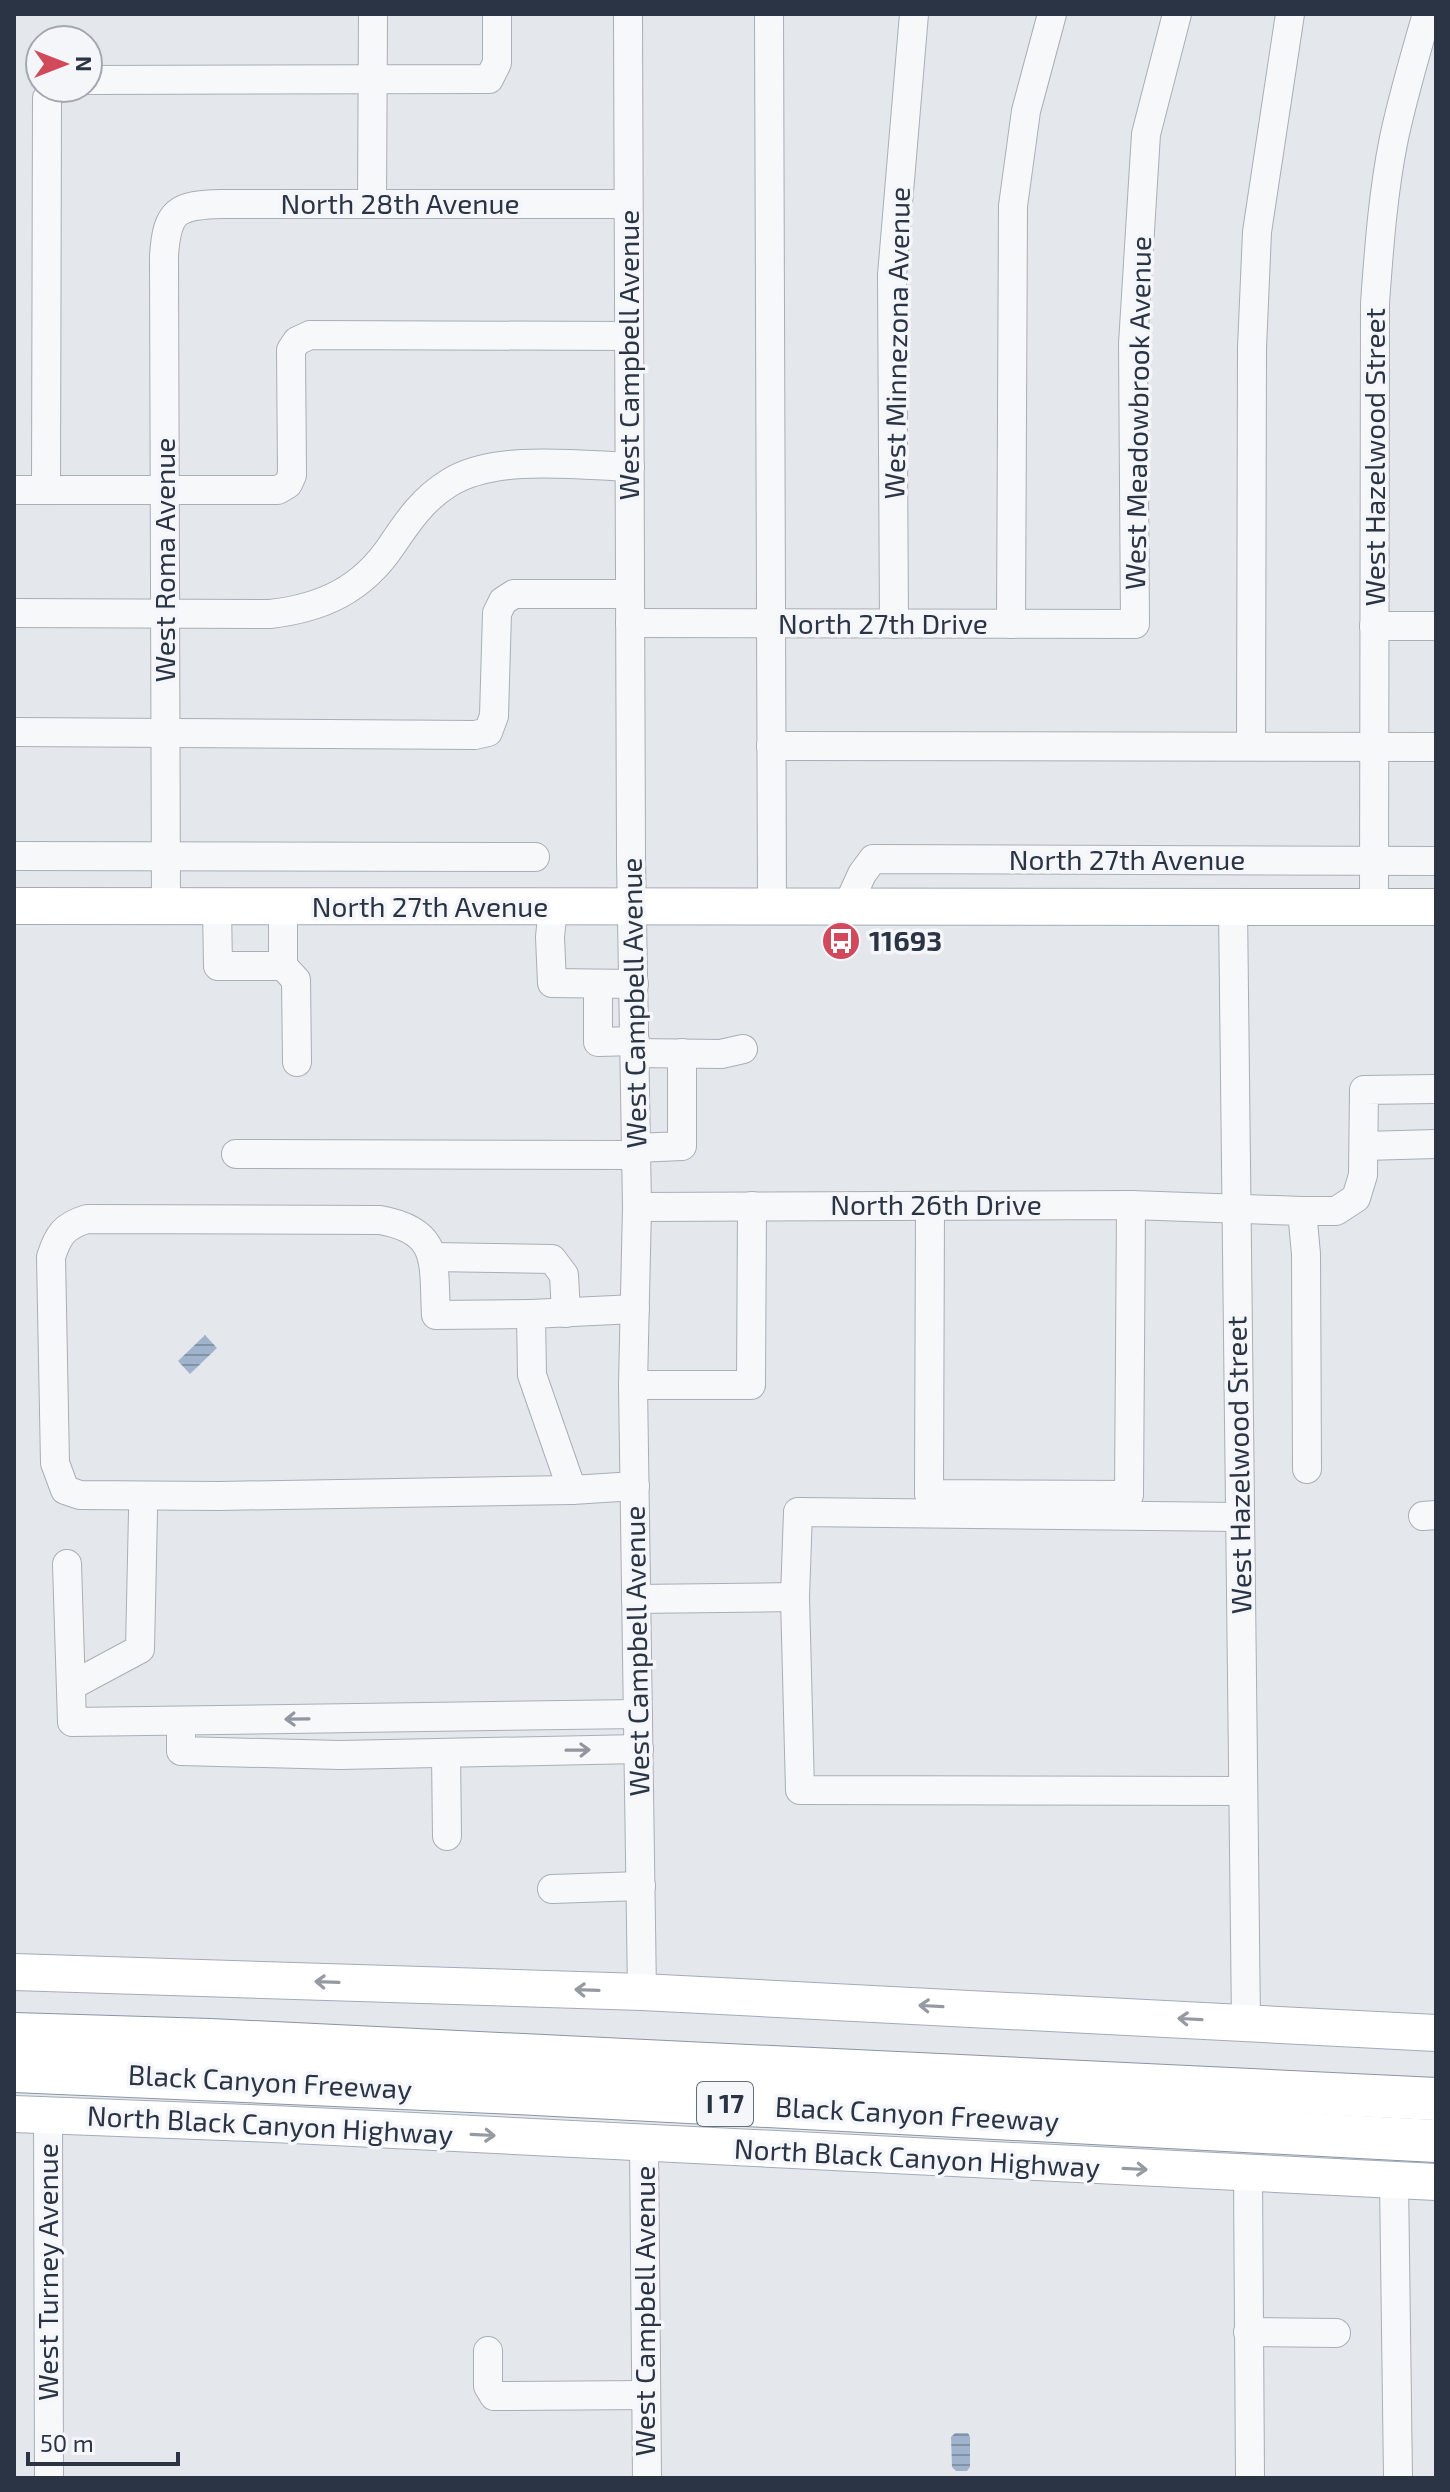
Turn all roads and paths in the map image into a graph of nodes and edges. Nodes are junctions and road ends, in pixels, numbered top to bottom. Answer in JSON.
{"nodes":[{"id":1,"x":373,"y":14,"type":"edge"},
{"id":2,"x":497,"y":14,"type":"edge"},
{"id":3,"x":628,"y":14,"type":"edge"},
{"id":4,"x":769,"y":14,"type":"edge"},
{"id":5,"x":914,"y":14,"type":"edge"},
{"id":6,"x":1052,"y":14,"type":"edge"},
{"id":7,"x":1177,"y":14,"type":"edge"},
{"id":8,"x":1290,"y":14,"type":"edge"},
{"id":9,"x":1427,"y":14,"type":"edge"},
{"id":10,"x":104,"y":80,"type":"edge"},
{"id":11,"x":374,"y":81,"type":"junction"},
{"id":12,"x":47,"y":104,"type":"edge"},
{"id":13,"x":372,"y":204,"type":"junction"},
{"id":14,"x":628,"y":204,"type":"junction"},
{"id":15,"x":174,"y":215,"type":"joint"},
{"id":16,"x":628,"y":336,"type":"junction"},
{"id":17,"x":630,"y":467,"type":"junction"},
{"id":18,"x":14,"y":490,"type":"edge"},
{"id":19,"x":46,"y":490,"type":"junction"},
{"id":20,"x":166,"y":490,"type":"junction"},
{"id":21,"x":630,"y":594,"type":"junction"},
{"id":22,"x":14,"y":613,"type":"edge"},
{"id":23,"x":166,"y":614,"type":"junction"},
{"id":24,"x":630,"y":623,"type":"junction"},
{"id":25,"x":769,"y":624,"type":"junction"},
{"id":26,"x":894,"y":624,"type":"junction"},
{"id":27,"x":1011,"y":624,"type":"junction"},
{"id":28,"x":1135,"y":624,"type":"joint"},
{"id":29,"x":1374,"y":626,"type":"junction"},
{"id":30,"x":1436,"y":626,"type":"edge"},
{"id":31,"x":14,"y":732,"type":"edge"},
{"id":32,"x":165,"y":733,"type":"junction"},
{"id":33,"x":771,"y":746,"type":"junction"},
{"id":34,"x":1251,"y":746,"type":"junction"},
{"id":35,"x":1373,"y":746,"type":"junction"},
{"id":36,"x":1436,"y":747,"type":"edge"},
{"id":37,"x":14,"y":856,"type":"edge"},
{"id":38,"x":167,"y":857,"type":"junction"},
{"id":39,"x":535,"y":857,"type":"dead end"},
{"id":40,"x":1374,"y":860,"type":"junction"},
{"id":41,"x":1436,"y":861,"type":"edge"},
{"id":42,"x":14,"y":906,"type":"edge"},
{"id":43,"x":632,"y":906,"type":"junction"},
{"id":44,"x":772,"y":906,"type":"junction"},
{"id":45,"x":1374,"y":906,"type":"junction"},
{"id":46,"x":283,"y":907,"type":"junction"},
{"id":47,"x":553,"y":907,"type":"junction"},
{"id":48,"x":847,"y":907,"type":"junction"},
{"id":49,"x":1233,"y":907,"type":"junction"},
{"id":50,"x":1436,"y":907,"type":"edge"},
{"id":51,"x":166,"y":908,"type":"junction"},
{"id":52,"x":217,"y":908,"type":"junction"},
{"id":53,"x":283,"y":966,"type":"junction"},
{"id":54,"x":598,"y":984,"type":"junction"},
{"id":55,"x":634,"y":984,"type":"junction"},
{"id":56,"x":635,"y":1047,"type":"junction"},
{"id":57,"x":743,"y":1049,"type":"dead end"},
{"id":58,"x":682,"y":1053,"type":"junction"},
{"id":59,"x":297,"y":1062,"type":"dead end"},
{"id":60,"x":1436,"y":1089,"type":"edge"},
{"id":61,"x":1436,"y":1144,"type":"edge"},
{"id":62,"x":1364,"y":1146,"type":"junction"},
{"id":63,"x":636,"y":1151,"type":"junction"},
{"id":64,"x":236,"y":1154,"type":"dead end"},
{"id":65,"x":1131,"y":1205,"type":"junction"},
{"id":66,"x":752,"y":1206,"type":"junction"},
{"id":67,"x":930,"y":1206,"type":"junction"},
{"id":68,"x":637,"y":1207,"type":"junction"},
{"id":69,"x":1236,"y":1209,"type":"junction"},
{"id":70,"x":1302,"y":1211,"type":"junction"},
{"id":71,"x":432,"y":1257,"type":"junction"},
{"id":72,"x":635,"y":1309,"type":"junction"},
{"id":73,"x":566,"y":1313,"type":"junction"},
{"id":74,"x":531,"y":1314,"type":"junction"},
{"id":75,"x":633,"y":1385,"type":"junction"},
{"id":76,"x":1307,"y":1469,"type":"dead end"},
{"id":77,"x":635,"y":1486,"type":"junction"},
{"id":78,"x":572,"y":1490,"type":"junction"},
{"id":79,"x":143,"y":1512,"type":"dead end"},
{"id":80,"x":1239,"y":1517,"type":"junction"},
{"id":81,"x":67,"y":1564,"type":"dead end"},
{"id":82,"x":795,"y":1597,"type":"junction"},
{"id":83,"x":636,"y":1599,"type":"junction"},
{"id":84,"x":71,"y":1686,"type":"junction"},
{"id":85,"x":638,"y":1714,"type":"junction"},
{"id":86,"x":403,"y":1718,"type":"junction"},
{"id":87,"x":339,"y":1719,"type":"junction"},
{"id":88,"x":181,"y":1721,"type":"junction"},
{"id":89,"x":639,"y":1749,"type":"junction"},
{"id":90,"x":404,"y":1753,"type":"junction"},
{"id":91,"x":446,"y":1753,"type":"junction"},
{"id":92,"x":340,"y":1755,"type":"junction"},
{"id":93,"x":1242,"y":1791,"type":"junction"},
{"id":94,"x":447,"y":1836,"type":"dead end"},
{"id":95,"x":641,"y":1886,"type":"junction"},
{"id":96,"x":552,"y":1889,"type":"dead end"},
{"id":97,"x":14,"y":1972,"type":"edge"},
{"id":98,"x":642,"y":1992,"type":"junction"},
{"id":99,"x":14,"y":2013,"type":"edge"},
{"id":100,"x":1246,"y":2017,"type":"junction"},
{"id":101,"x":1436,"y":2022,"type":"edge"},
{"id":102,"x":1436,"y":2033,"type":"edge"},
{"id":103,"x":14,"y":2034,"type":"edge"},
{"id":104,"x":14,"y":2051,"type":"edge"},
{"id":105,"x":14,"y":2071,"type":"edge"},
{"id":106,"x":1436,"y":2077,"type":"edge"},
{"id":107,"x":1436,"y":2099,"type":"edge"},
{"id":108,"x":31,"y":2114,"type":"edge"},
{"id":109,"x":1436,"y":2118,"type":"edge"},
{"id":110,"x":1436,"y":2141,"type":"edge"},
{"id":111,"x":644,"y":2144,"type":"junction"},
{"id":112,"x":1248,"y":2175,"type":"junction"},
{"id":113,"x":1394,"y":2180,"type":"junction"},
{"id":114,"x":1436,"y":2182,"type":"edge"},
{"id":115,"x":1248,"y":2332,"type":"junction"},
{"id":116,"x":1336,"y":2333,"type":"dead end"},
{"id":117,"x":488,"y":2351,"type":"dead end"},
{"id":118,"x":646,"y":2395,"type":"junction"},
{"id":119,"x":49,"y":2478,"type":"edge"},
{"id":120,"x":647,"y":2478,"type":"edge"},
{"id":121,"x":1250,"y":2478,"type":"edge"},
{"id":122,"x":1398,"y":2478,"type":"edge"}],
"edges":[{"from":1,"to":11,"type":"street"},
{"from":2,"to":11,"type":"street"},
{"from":3,"to":14,"type":"street","name":"West Campbell Avenue"},
{"from":4,"to":25,"type":"street"},
{"from":5,"to":26,"type":"street","name":"West Minnezona Avenue"},
{"from":6,"to":27,"type":"street"},
{"from":7,"to":28,"type":"street","name":"West Meadowbrook Avenue"},
{"from":8,"to":34,"type":"street"},
{"from":9,"to":29,"type":"street","name":"West Hazelwood Street"},
{"from":10,"to":11,"type":"street"},
{"from":11,"to":13,"type":"street"},
{"from":12,"to":19,"type":"street"},
{"from":13,"to":14,"type":"street","name":"North 28th Avenue"},
{"from":13,"to":15,"type":"street","name":"North 28th Avenue"},
{"from":14,"to":16,"type":"street","name":"West Campbell Avenue"},
{"from":15,"to":20,"type":"street","name":"West Roma Avenue"},
{"from":16,"to":17,"type":"street","name":"West Campbell Avenue"},
{"from":16,"to":20,"type":"street"},
{"from":17,"to":21,"type":"street","name":"West Campbell Avenue"},
{"from":17,"to":23,"type":"street"},
{"from":18,"to":19,"type":"street"},
{"from":19,"to":20,"type":"street"},
{"from":20,"to":23,"type":"street","name":"West Roma Avenue"},
{"from":21,"to":24,"type":"street","name":"West Campbell Avenue"},
{"from":21,"to":32,"type":"street"},
{"from":22,"to":23,"type":"street"},
{"from":23,"to":32,"type":"street","name":"West Roma Avenue"},
{"from":24,"to":25,"type":"street","name":"North 27th Drive"},
{"from":24,"to":43,"type":"street","name":"West Campbell Avenue"},
{"from":25,"to":26,"type":"street","name":"North 27th Drive"},
{"from":25,"to":33,"type":"street"},
{"from":26,"to":27,"type":"street","name":"North 27th Drive"},
{"from":27,"to":28,"type":"street","name":"North 27th Drive"},
{"from":29,"to":30,"type":"street"},
{"from":29,"to":35,"type":"street","name":"West Hazelwood Street"},
{"from":31,"to":32,"type":"street"},
{"from":32,"to":38,"type":"street","name":"West Roma Avenue"},
{"from":33,"to":34,"type":"street"},
{"from":33,"to":44,"type":"street"},
{"from":34,"to":35,"type":"street"},
{"from":35,"to":36,"type":"street"},
{"from":35,"to":40,"type":"street","name":"West Hazelwood Street"},
{"from":37,"to":38,"type":"street","name":"North 27th Avenue"},
{"from":38,"to":39,"type":"street","name":"North 27th Avenue"},
{"from":38,"to":51,"type":"street","name":"West Roma Avenue"},
{"from":40,"to":41,"type":"street","name":"North 27th Avenue"},
{"from":40,"to":45,"type":"street","name":"West Hazelwood Street"},
{"from":40,"to":48,"type":"street","name":"North 27th Avenue"},
{"from":42,"to":51,"type":"main road","name":"North 27th Avenue"},
{"from":43,"to":44,"type":"main road","name":"North 27th Avenue"},
{"from":43,"to":47,"type":"main road","name":"North 27th Avenue"},
{"from":43,"to":55,"type":"street","name":"West Campbell Avenue"},
{"from":44,"to":48,"type":"main road","name":"North 27th Avenue"},
{"from":45,"to":49,"type":"main road","name":"North 27th Avenue"},
{"from":45,"to":50,"type":"main road","name":"North 27th Avenue"},
{"from":46,"to":47,"type":"main road","name":"North 27th Avenue"},
{"from":46,"to":52,"type":"main road","name":"North 27th Avenue"},
{"from":46,"to":53,"type":"street"},
{"from":47,"to":54,"type":"street"},
{"from":48,"to":49,"type":"main road","name":"North 27th Avenue"},
{"from":49,"to":69,"type":"street","name":"West Hazelwood Street"},
{"from":51,"to":52,"type":"main road","name":"North 27th Avenue"},
{"from":52,"to":53,"type":"street"},
{"from":53,"to":59,"type":"street"},
{"from":54,"to":55,"type":"street"},
{"from":54,"to":56,"type":"street"},
{"from":55,"to":56,"type":"street","name":"West Campbell Avenue"},
{"from":56,"to":58,"type":"street"},
{"from":56,"to":63,"type":"street","name":"West Campbell Avenue"},
{"from":57,"to":58,"type":"street"},
{"from":58,"to":63,"type":"street"},
{"from":60,"to":62,"type":"street","name":"North 26th Drive"},
{"from":61,"to":62,"type":"street"},
{"from":62,"to":70,"type":"street","name":"North 26th Drive"},
{"from":63,"to":64,"type":"street"},
{"from":63,"to":68,"type":"street","name":"West Campbell Avenue"},
{"from":65,"to":67,"type":"street","name":"North 26th Drive"},
{"from":65,"to":67,"type":"street"},
{"from":65,"to":69,"type":"street","name":"North 26th Drive"},
{"from":66,"to":67,"type":"street","name":"North 26th Drive"},
{"from":66,"to":68,"type":"street","name":"North 26th Drive"},
{"from":66,"to":75,"type":"street"},
{"from":68,"to":72,"type":"street","name":"West Campbell Avenue"},
{"from":69,"to":70,"type":"street","name":"North 26th Drive"},
{"from":69,"to":80,"type":"street","name":"West Hazelwood Street"},
{"from":70,"to":76,"type":"street"},
{"from":71,"to":73,"type":"street"},
{"from":71,"to":74,"type":"street"},
{"from":71,"to":78,"type":"street"},
{"from":72,"to":73,"type":"street"},
{"from":72,"to":75,"type":"street","name":"West Campbell Avenue"},
{"from":73,"to":74,"type":"street"},
{"from":74,"to":78,"type":"street"},
{"from":75,"to":77,"type":"street","name":"West Campbell Avenue"},
{"from":77,"to":78,"type":"street"},
{"from":77,"to":83,"type":"street","name":"West Campbell Avenue"},
{"from":79,"to":84,"type":"street"},
{"from":80,"to":82,"type":"street"},
{"from":80,"to":93,"type":"street","name":"West Hazelwood Street"},
{"from":81,"to":84,"type":"street"},
{"from":82,"to":83,"type":"street"},
{"from":82,"to":93,"type":"street"},
{"from":83,"to":85,"type":"street","name":"West Campbell Avenue"},
{"from":84,"to":88,"type":"street"},
{"from":85,"to":86,"type":"street"},
{"from":85,"to":89,"type":"street","name":"West Campbell Avenue"},
{"from":86,"to":87,"type":"street"},
{"from":86,"to":90,"type":"street"},
{"from":87,"to":88,"type":"street","one_way":true},
{"from":87,"to":92,"type":"street"},
{"from":88,"to":92,"type":"street"},
{"from":91,"to":89,"type":"street","one_way":true},
{"from":89,"to":95,"type":"street","name":"West Campbell Avenue"},
{"from":90,"to":91,"type":"street"},
{"from":90,"to":92,"type":"street"},
{"from":91,"to":94,"type":"street"},
{"from":93,"to":100,"type":"street","name":"West Hazelwood Street"},
{"from":95,"to":96,"type":"street"},
{"from":95,"to":98,"type":"street","name":"West Campbell Avenue"},
{"from":98,"to":97,"type":"main road","one_way":true},
{"from":100,"to":98,"type":"main road","one_way":true},
{"from":99,"to":106,"type":"highway","name":"Black Canyon Freeway","number":"I 17"},
{"from":100,"to":101,"type":"street"},
{"from":100,"to":102,"type":"main road"},
{"from":103,"to":107,"type":"highway"},
{"from":104,"to":109,"type":"highway"},
{"from":105,"to":110,"type":"highway","name":"Black Canyon Freeway","number":"I 17"},
{"from":108,"to":111,"type":"main road","name":"North Black Canyon Highway","one_way":true},
{"from":108,"to":119,"type":"street","name":"West Turney Avenue"},
{"from":111,"to":112,"type":"main road","name":"North Black Canyon Highway","one_way":true},
{"from":111,"to":118,"type":"street","name":"West Campbell Avenue"},
{"from":112,"to":113,"type":"main road","name":"North Black Canyon Highway"},
{"from":112,"to":115,"type":"street"},
{"from":113,"to":114,"type":"main road","name":"North Black Canyon Highway"},
{"from":113,"to":122,"type":"street"},
{"from":115,"to":116,"type":"street"},
{"from":115,"to":121,"type":"street"},
{"from":117,"to":118,"type":"street"},
{"from":118,"to":120,"type":"street","name":"West Campbell Avenue"}]}
